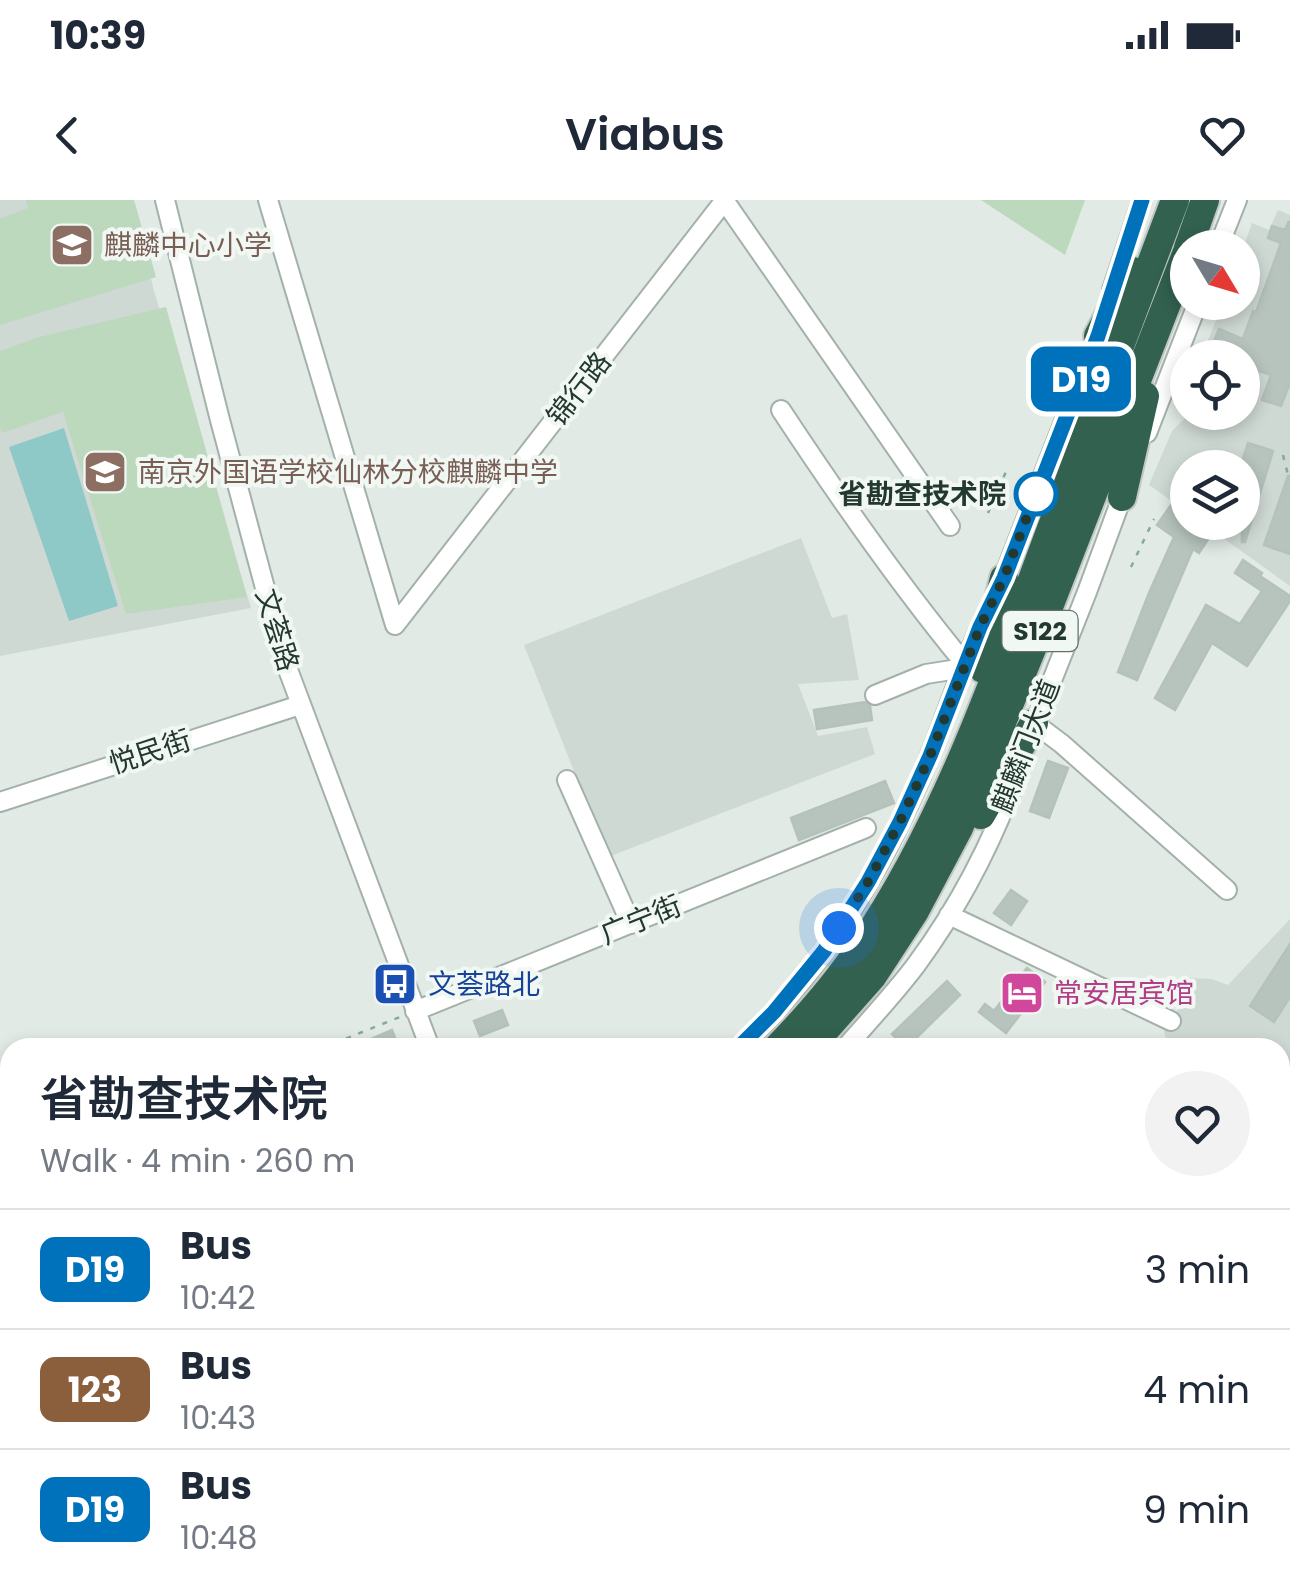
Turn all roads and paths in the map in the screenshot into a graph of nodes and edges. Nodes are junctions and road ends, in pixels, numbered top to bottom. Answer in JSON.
{"nodes":[{"id":1,"x":164,"y":200,"type":"edge"},
{"id":2,"x":268,"y":200,"type":"edge"},
{"id":3,"x":724,"y":200,"type":"edge"},
{"id":4,"x":1142,"y":200,"type":"edge"},
{"id":5,"x":1174,"y":200,"type":"edge"},
{"id":6,"x":1206,"y":200,"type":"edge"},
{"id":7,"x":1237,"y":200,"type":"edge"},
{"id":8,"x":1195,"y":230,"type":"edge"},
{"id":9,"x":1225,"y":230,"type":"edge"},
{"id":10,"x":1170,"y":296,"type":"edge"},
{"id":11,"x":1164,"y":312,"type":"junction"},
{"id":12,"x":1191,"y":320,"type":"edge"},
{"id":13,"x":1098,"y":336,"type":"junction"},
{"id":14,"x":781,"y":410,"type":"dead end"},
{"id":15,"x":1284,"y":455,"type":"dead end"},
{"id":16,"x":1008,"y":467,"type":"dead end"},
{"id":17,"x":1288,"y":476,"type":"edge"},
{"id":18,"x":1122,"y":497,"type":"junction"},
{"id":19,"x":988,"y":513,"type":"dead end"},
{"id":20,"x":1154,"y":518,"type":"dead end"},
{"id":21,"x":950,"y":526,"type":"dead end"},
{"id":22,"x":1132,"y":567,"type":"dead end"},
{"id":23,"x":1004,"y":578,"type":"junction"},
{"id":24,"x":965,"y":666,"type":"junction"},
{"id":25,"x":875,"y":695,"type":"dead end"},
{"id":26,"x":300,"y":705,"type":"junction"},
{"id":27,"x":1034,"y":723,"type":"junction"},
{"id":28,"x":965,"y":751,"type":"junction"},
{"id":29,"x":567,"y":780,"type":"dead end"},
{"id":30,"x":0,"y":802,"type":"edge"},
{"id":31,"x":866,"y":828,"type":"dead end"},
{"id":32,"x":1228,"y":890,"type":"dead end"},
{"id":33,"x":914,"y":911,"type":"junction"},
{"id":34,"x":950,"y":915,"type":"junction"},
{"id":35,"x":631,"y":924,"type":"junction"},
{"id":36,"x":416,"y":1011,"type":"junction"},
{"id":37,"x":1171,"y":1021,"type":"dead end"},
{"id":38,"x":347,"y":1038,"type":"edge"},
{"id":39,"x":426,"y":1038,"type":"edge"},
{"id":40,"x":749,"y":1038,"type":"edge"},
{"id":41,"x":786,"y":1038,"type":"edge"},
{"id":42,"x":818,"y":1038,"type":"edge"},
{"id":43,"x":853,"y":1038,"type":"edge"}],
"edges":[{"from":1,"to":26,"type":"street","name":"文荟路"},
{"from":2,"to":3,"type":"street","name":"锦行路"},
{"from":3,"to":21,"type":"street"},
{"from":4,"to":13,"type":"street"},
{"from":5,"to":13,"type":"highway"},
{"from":5,"to":28,"type":"highway","number":"S122"},
{"from":6,"to":8,"type":"highway","number":"S122"},
{"from":7,"to":9,"type":"street"},
{"from":10,"to":11,"type":"highway","number":"S122"},
{"from":11,"to":18,"type":"highway"},
{"from":11,"to":33,"type":"highway","number":"S122"},
{"from":12,"to":18,"type":"street","name":"麒麟门大道"},
{"from":13,"to":23,"type":"street"},
{"from":14,"to":24,"type":"street"},
{"from":15,"to":17,"type":"path"},
{"from":16,"to":19,"type":"path"},
{"from":18,"to":27,"type":"street","name":"麒麟门大道"},
{"from":20,"to":22,"type":"path"},
{"from":23,"to":24,"type":"street"},
{"from":23,"to":28,"type":"highway"},
{"from":24,"to":25,"type":"street"},
{"from":24,"to":40,"type":"street"},
{"from":26,"to":30,"type":"street","name":"悦民街"},
{"from":26,"to":36,"type":"street","name":"文荟路"},
{"from":27,"to":32,"type":"street"},
{"from":27,"to":33,"type":"highway"},
{"from":27,"to":34,"type":"street","name":"麒麟门大道"},
{"from":28,"to":41,"type":"highway","number":"S122"},
{"from":29,"to":35,"type":"street"},
{"from":31,"to":35,"type":"street","name":"广宁街"},
{"from":33,"to":42,"type":"highway","number":"S122"},
{"from":34,"to":37,"type":"street"},
{"from":34,"to":43,"type":"street","name":"麒麟门大道"},
{"from":35,"to":36,"type":"street","name":"广宁街"},
{"from":36,"to":38,"type":"path"},
{"from":36,"to":39,"type":"street","name":"文荟路"}]}
